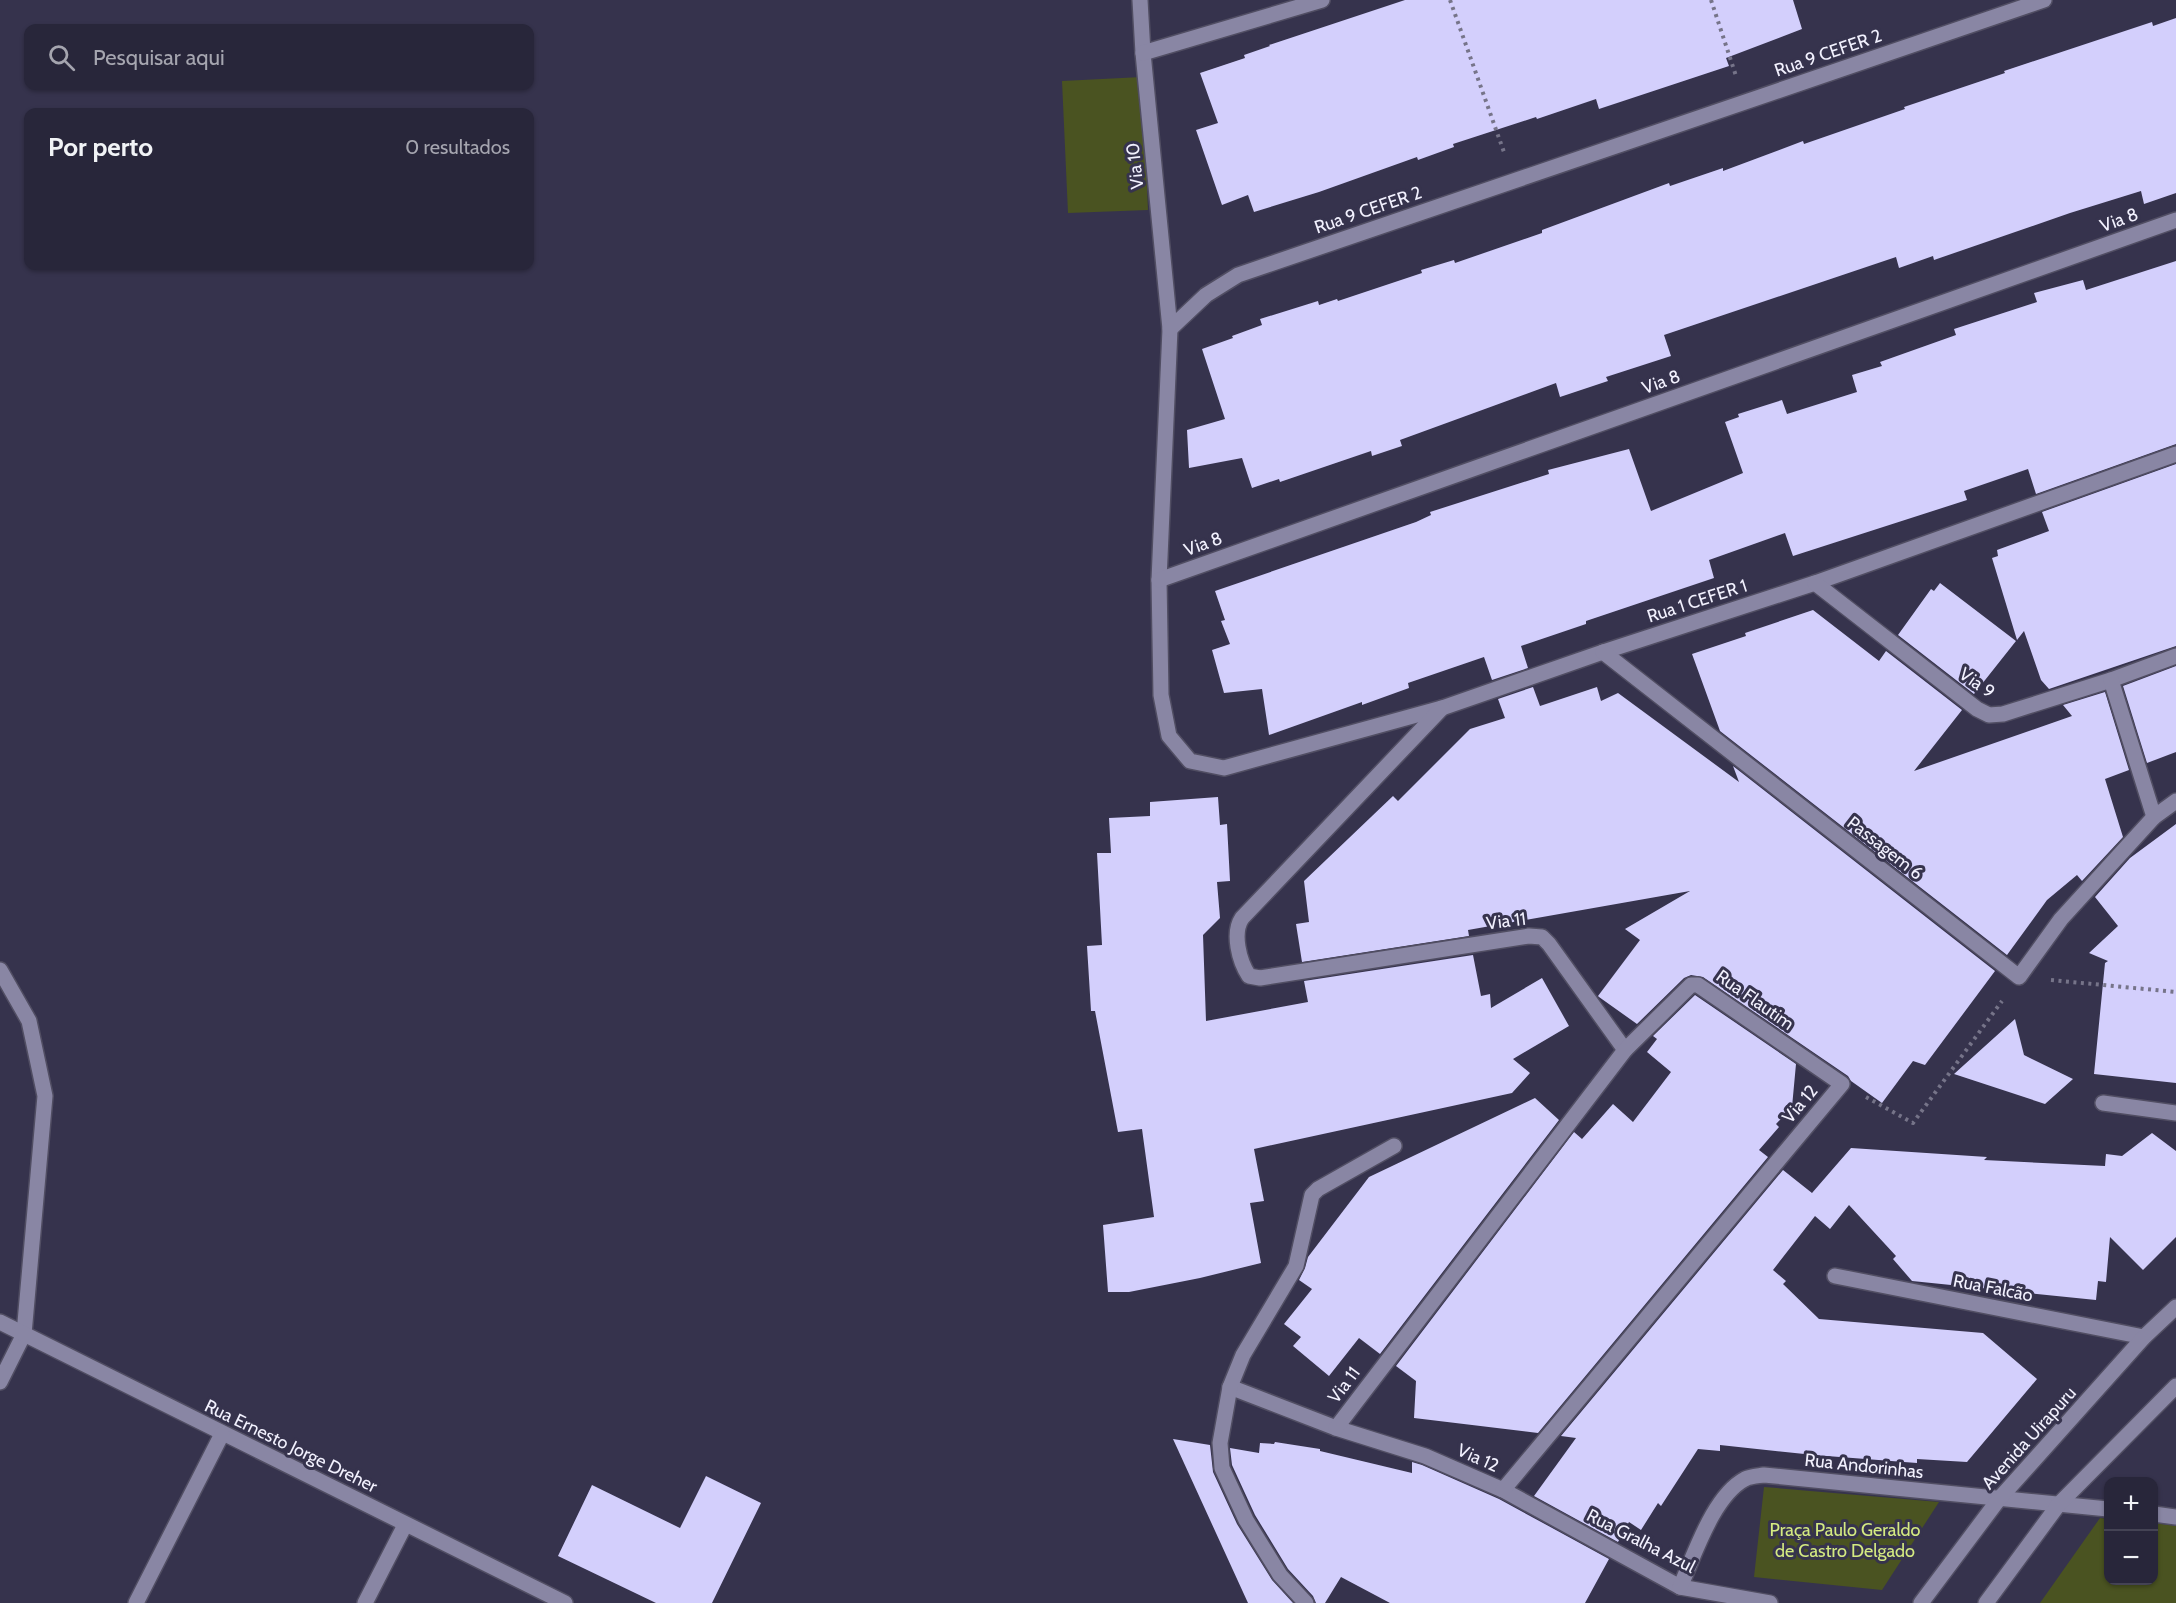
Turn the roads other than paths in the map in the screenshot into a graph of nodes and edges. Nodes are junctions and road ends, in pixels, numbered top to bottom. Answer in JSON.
{"nodes":[{"id":1,"x":1140,"y":0,"type":"edge"},
{"id":2,"x":1322,"y":0,"type":"edge"},
{"id":3,"x":2044,"y":0,"type":"edge"},
{"id":4,"x":1143,"y":52,"type":"junction"},
{"id":5,"x":2176,"y":220,"type":"edge"},
{"id":6,"x":1170,"y":329,"type":"junction"},
{"id":7,"x":2176,"y":454,"type":"edge"},
{"id":8,"x":1159,"y":580,"type":"junction"},
{"id":9,"x":1815,"y":583,"type":"junction"},
{"id":10,"x":1603,"y":652,"type":"junction"},
{"id":11,"x":2176,"y":656,"type":"edge"},
{"id":12,"x":2111,"y":680,"type":"junction"},
{"id":13,"x":1442,"y":708,"type":"junction"},
{"id":14,"x":2176,"y":801,"type":"edge"},
{"id":15,"x":2154,"y":817,"type":"junction"},
{"id":16,"x":0,"y":970,"type":"edge"},
{"id":17,"x":1625,"y":1050,"type":"junction"},
{"id":18,"x":1842,"y":1084,"type":"joint"},
{"id":19,"x":2103,"y":1103,"type":"dead end"},
{"id":20,"x":2176,"y":1113,"type":"edge"},
{"id":21,"x":1394,"y":1146,"type":"dead end"},
{"id":22,"x":1834,"y":1276,"type":"dead end"},
{"id":23,"x":2176,"y":1307,"type":"edge"},
{"id":24,"x":0,"y":1322,"type":"edge"},
{"id":25,"x":24,"y":1334,"type":"junction"},
{"id":26,"x":2144,"y":1337,"type":"junction"},
{"id":27,"x":0,"y":1382,"type":"edge"},
{"id":28,"x":2176,"y":1386,"type":"edge"},
{"id":29,"x":1230,"y":1387,"type":"junction"},
{"id":30,"x":1336,"y":1428,"type":"junction"},
{"id":31,"x":222,"y":1434,"type":"junction"},
{"id":32,"x":1503,"y":1490,"type":"junction"},
{"id":33,"x":1999,"y":1500,"type":"junction"},
{"id":34,"x":2059,"y":1504,"type":"junction"},
{"id":35,"x":2104,"y":1508,"type":"edge"},
{"id":36,"x":2158,"y":1515,"type":"edge"},
{"id":37,"x":2176,"y":1517,"type":"edge"},
{"id":38,"x":405,"y":1525,"type":"junction"},
{"id":39,"x":1680,"y":1587,"type":"junction"},
{"id":40,"x":136,"y":1603,"type":"edge"},
{"id":41,"x":365,"y":1603,"type":"edge"},
{"id":42,"x":565,"y":1603,"type":"edge"},
{"id":43,"x":1306,"y":1603,"type":"edge"},
{"id":44,"x":1770,"y":1603,"type":"edge"},
{"id":45,"x":1921,"y":1603,"type":"edge"},
{"id":46,"x":1986,"y":1603,"type":"edge"}],
"edges":[{"from":1,"to":4,"type":"street","name":"Via 10"},
{"from":2,"to":4,"type":"street"},
{"from":3,"to":6,"type":"street","name":"Rua 9 CEFER 2"},
{"from":4,"to":6,"type":"street","name":"Via 10"},
{"from":5,"to":8,"type":"street","name":"Via 8"},
{"from":6,"to":8,"type":"street"},
{"from":7,"to":9,"type":"street","name":"Rua 1 CEFER 1"},
{"from":8,"to":13,"type":"street","name":"Rua 1 CEFER 1"},
{"from":9,"to":10,"type":"street","name":"Rua 1 CEFER 1"},
{"from":9,"to":12,"type":"street","name":"Via 9"},
{"from":10,"to":13,"type":"street","name":"Rua 1 CEFER 1"},
{"from":10,"to":15,"type":"street","name":"Passagem 6"},
{"from":11,"to":12,"type":"street","name":"Via 9"},
{"from":12,"to":15,"type":"street"},
{"from":13,"to":17,"type":"street","name":"Via 11"},
{"from":14,"to":15,"type":"street"},
{"from":16,"to":25,"type":"street"},
{"from":17,"to":18,"type":"street","name":"Rua Flautim"},
{"from":17,"to":30,"type":"street","name":"Via 11"},
{"from":18,"to":32,"type":"street","name":"Via 12"},
{"from":19,"to":20,"type":"street"},
{"from":21,"to":29,"type":"street"},
{"from":22,"to":26,"type":"street","name":"Rua Falcão"},
{"from":23,"to":26,"type":"street","name":"Avenida Uirapuru"},
{"from":24,"to":25,"type":"street","name":"Rua Ernesto Jorge Dreher"},
{"from":25,"to":27,"type":"street"},
{"from":25,"to":31,"type":"street","name":"Rua Ernesto Jorge Dreher"},
{"from":26,"to":33,"type":"street","name":"Avenida Uirapuru"},
{"from":28,"to":34,"type":"street"},
{"from":29,"to":30,"type":"street","name":"Via 12"},
{"from":29,"to":43,"type":"street"},
{"from":30,"to":32,"type":"street","name":"Via 12"},
{"from":31,"to":38,"type":"street","name":"Rua Ernesto Jorge Dreher"},
{"from":31,"to":40,"type":"street"},
{"from":32,"to":39,"type":"street","name":"Rua Gralha Azul"},
{"from":33,"to":34,"type":"street","name":"Rua Andorinhas"},
{"from":33,"to":39,"type":"street","name":"Rua Andorinhas"},
{"from":33,"to":45,"type":"street","name":"Avenida Uirapuru"},
{"from":34,"to":35,"type":"street","name":"Rua Andorinhas"},
{"from":34,"to":46,"type":"street"},
{"from":36,"to":37,"type":"street"},
{"from":38,"to":41,"type":"street"},
{"from":38,"to":42,"type":"street","name":"Rua Ernesto Jorge Dreher"},
{"from":39,"to":44,"type":"street","name":"Rua Gralha Azul"}]}
